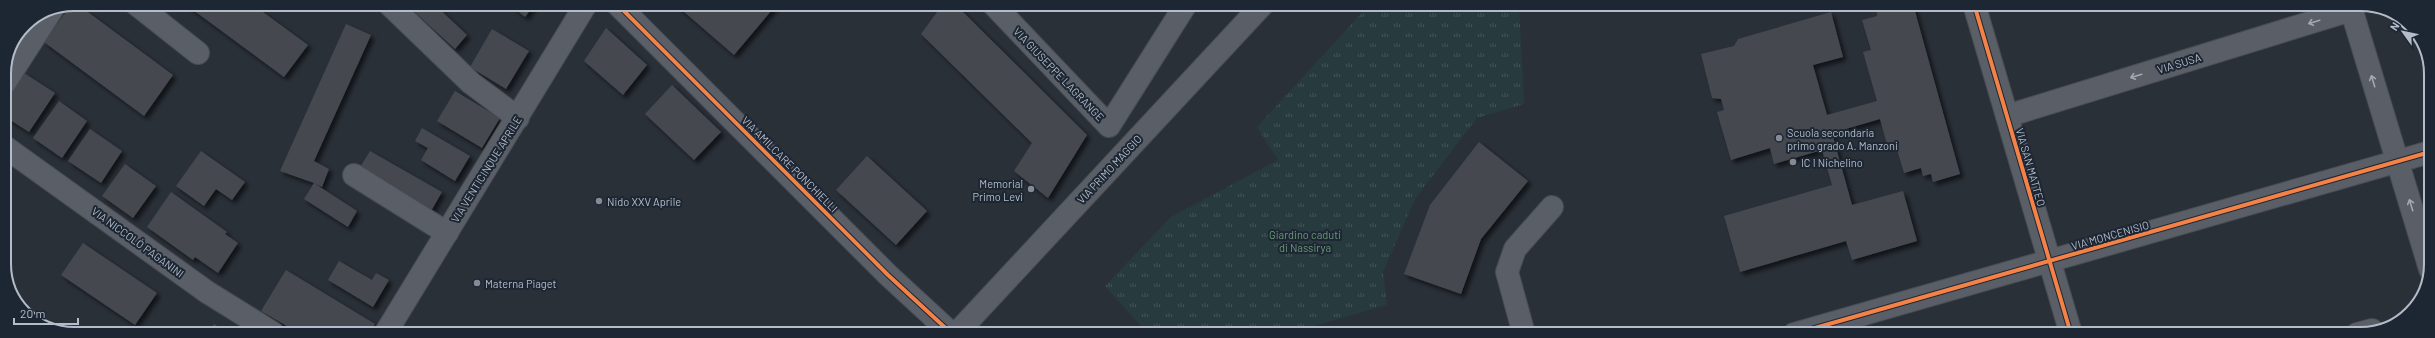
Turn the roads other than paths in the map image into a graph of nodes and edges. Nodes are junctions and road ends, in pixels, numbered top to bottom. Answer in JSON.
{"nodes":[{"id":1,"x":145,"y":11,"type":"edge"},
{"id":2,"x":396,"y":11,"type":"edge"},
{"id":3,"x":582,"y":11,"type":"edge"},
{"id":4,"x":624,"y":11,"type":"edge"},
{"id":5,"x":999,"y":11,"type":"edge"},
{"id":6,"x":1182,"y":11,"type":"edge"},
{"id":7,"x":1256,"y":11,"type":"edge"},
{"id":8,"x":1976,"y":11,"type":"edge"},
{"id":9,"x":2337,"y":11,"type":"edge"},
{"id":10,"x":2351,"y":11,"type":"edge"},
{"id":11,"x":47,"y":18,"type":"edge"},
{"id":12,"x":198,"y":54,"type":"dead end"},
{"id":13,"x":11,"y":73,"type":"edge"},
{"id":14,"x":2007,"y":116,"type":"junction"},
{"id":15,"x":518,"y":118,"type":"junction"},
{"id":16,"x":11,"y":151,"type":"edge"},
{"id":17,"x":2424,"y":154,"type":"edge"},
{"id":18,"x":2398,"y":162,"type":"junction"},
{"id":19,"x":354,"y":175,"type":"dead end"},
{"id":20,"x":1552,"y":207,"type":"dead end"},
{"id":21,"x":447,"y":233,"type":"junction"},
{"id":22,"x":2424,"y":249,"type":"edge"},
{"id":23,"x":2049,"y":261,"type":"junction"},
{"id":24,"x":262,"y":327,"type":"edge"},
{"id":25,"x":389,"y":327,"type":"edge"},
{"id":26,"x":944,"y":327,"type":"edge"},
{"id":27,"x":963,"y":327,"type":"edge"},
{"id":28,"x":1522,"y":327,"type":"edge"},
{"id":29,"x":1818,"y":327,"type":"edge"},
{"id":30,"x":2069,"y":327,"type":"edge"}],
"edges":[{"from":1,"to":12,"type":"street"},
{"from":2,"to":15,"type":"street"},
{"from":3,"to":15,"type":"street","name":"VIA VENTICINQUE APRILE"},
{"from":4,"to":26,"type":"street","name":"VIA AMILCARE PONCHIELLI"},
{"from":5,"to":6,"type":"street","name":"VIA GIUSEPPE LAGRANGE"},
{"from":7,"to":27,"type":"street","name":"VIA PRIMO MAGGIO"},
{"from":8,"to":14,"type":"street","name":"VIA SAN MATTEO"},
{"from":9,"to":14,"type":"street","name":"VIA SUSA","one_way":true},
{"from":18,"to":10,"type":"street","one_way":true},
{"from":11,"to":13,"type":"street"},
{"from":14,"to":23,"type":"street","name":"VIA SAN MATTEO"},
{"from":15,"to":21,"type":"street","name":"VIA VENTICINQUE APRILE"},
{"from":16,"to":24,"type":"street","name":"VIA NICCOLÒ PAGANINI"},
{"from":17,"to":18,"type":"street","name":"VIA MONCENISIO"},
{"from":22,"to":18,"type":"street","one_way":true},
{"from":18,"to":23,"type":"street","name":"VIA MONCENISIO"},
{"from":19,"to":21,"type":"street"},
{"from":20,"to":28,"type":"street"},
{"from":21,"to":25,"type":"street","name":"VIA VENTICINQUE APRILE"},
{"from":23,"to":29,"type":"street","name":"VIA MONCENISIO"},
{"from":23,"to":30,"type":"street","name":"VIA SAN MATTEO"}]}
